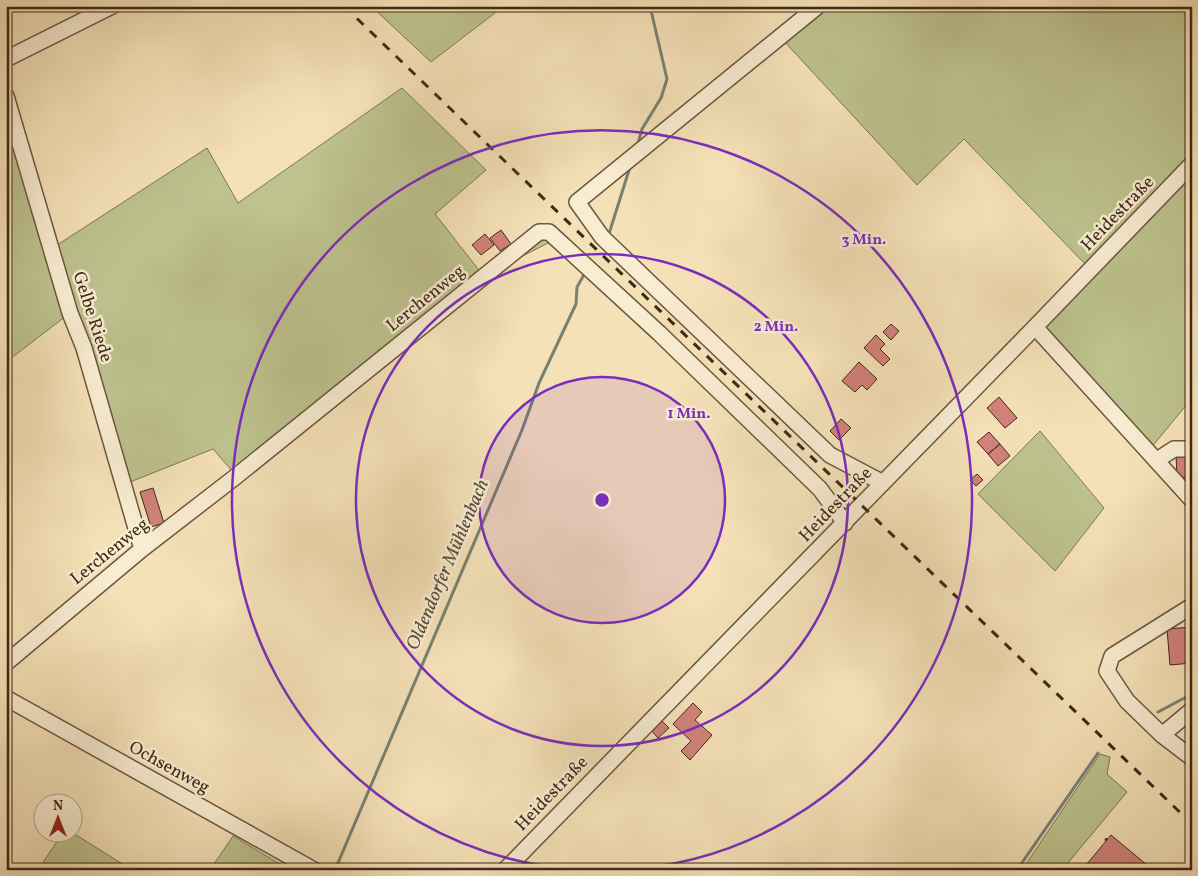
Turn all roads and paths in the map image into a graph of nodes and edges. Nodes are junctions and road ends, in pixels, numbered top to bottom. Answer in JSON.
{"nodes":[{"id":1,"x":112,"y":6,"type":"edge"},
{"id":2,"x":818,"y":6,"type":"edge"},
{"id":3,"x":6,"y":58,"type":"edge"},
{"id":4,"x":6,"y":96,"type":"edge"},
{"id":5,"x":1192,"y":164,"type":"edge"},
{"id":6,"x":1035,"y":327,"type":"junction"},
{"id":7,"x":1192,"y":448,"type":"edge"},
{"id":8,"x":1157,"y":460,"type":"junction"},
{"id":9,"x":883,"y":483,"type":"junction"},
{"id":10,"x":1192,"y":500,"type":"edge"},
{"id":11,"x":844,"y":523,"type":"junction"},
{"id":12,"x":142,"y":549,"type":"junction"},
{"id":13,"x":1192,"y":606,"type":"edge"},
{"id":14,"x":6,"y":663,"type":"edge"},
{"id":15,"x":6,"y":698,"type":"edge"},
{"id":16,"x":1192,"y":710,"type":"edge"},
{"id":17,"x":1162,"y":735,"type":"junction"},
{"id":18,"x":1192,"y":758,"type":"edge"},
{"id":19,"x":314,"y":870,"type":"edge"},
{"id":20,"x":505,"y":870,"type":"edge"}],
"edges":[{"from":1,"to":3,"type":"street"},
{"from":2,"to":9,"type":"street"},
{"from":4,"to":12,"type":"street","name":"Gelbe Riede"},
{"from":5,"to":6,"type":"street","name":"Heidestraße"},
{"from":6,"to":8,"type":"street"},
{"from":6,"to":9,"type":"street","name":"Heidestraße"},
{"from":7,"to":8,"type":"street"},
{"from":8,"to":10,"type":"street"},
{"from":9,"to":11,"type":"street","name":"Heidestraße"},
{"from":11,"to":12,"type":"street","name":"Lerchenweg"},
{"from":11,"to":20,"type":"street","name":"Heidestraße"},
{"from":12,"to":14,"type":"street","name":"Lerchenweg"},
{"from":13,"to":17,"type":"street"},
{"from":15,"to":19,"type":"street","name":"Ochsenweg"},
{"from":16,"to":17,"type":"street"},
{"from":17,"to":18,"type":"street"}]}
